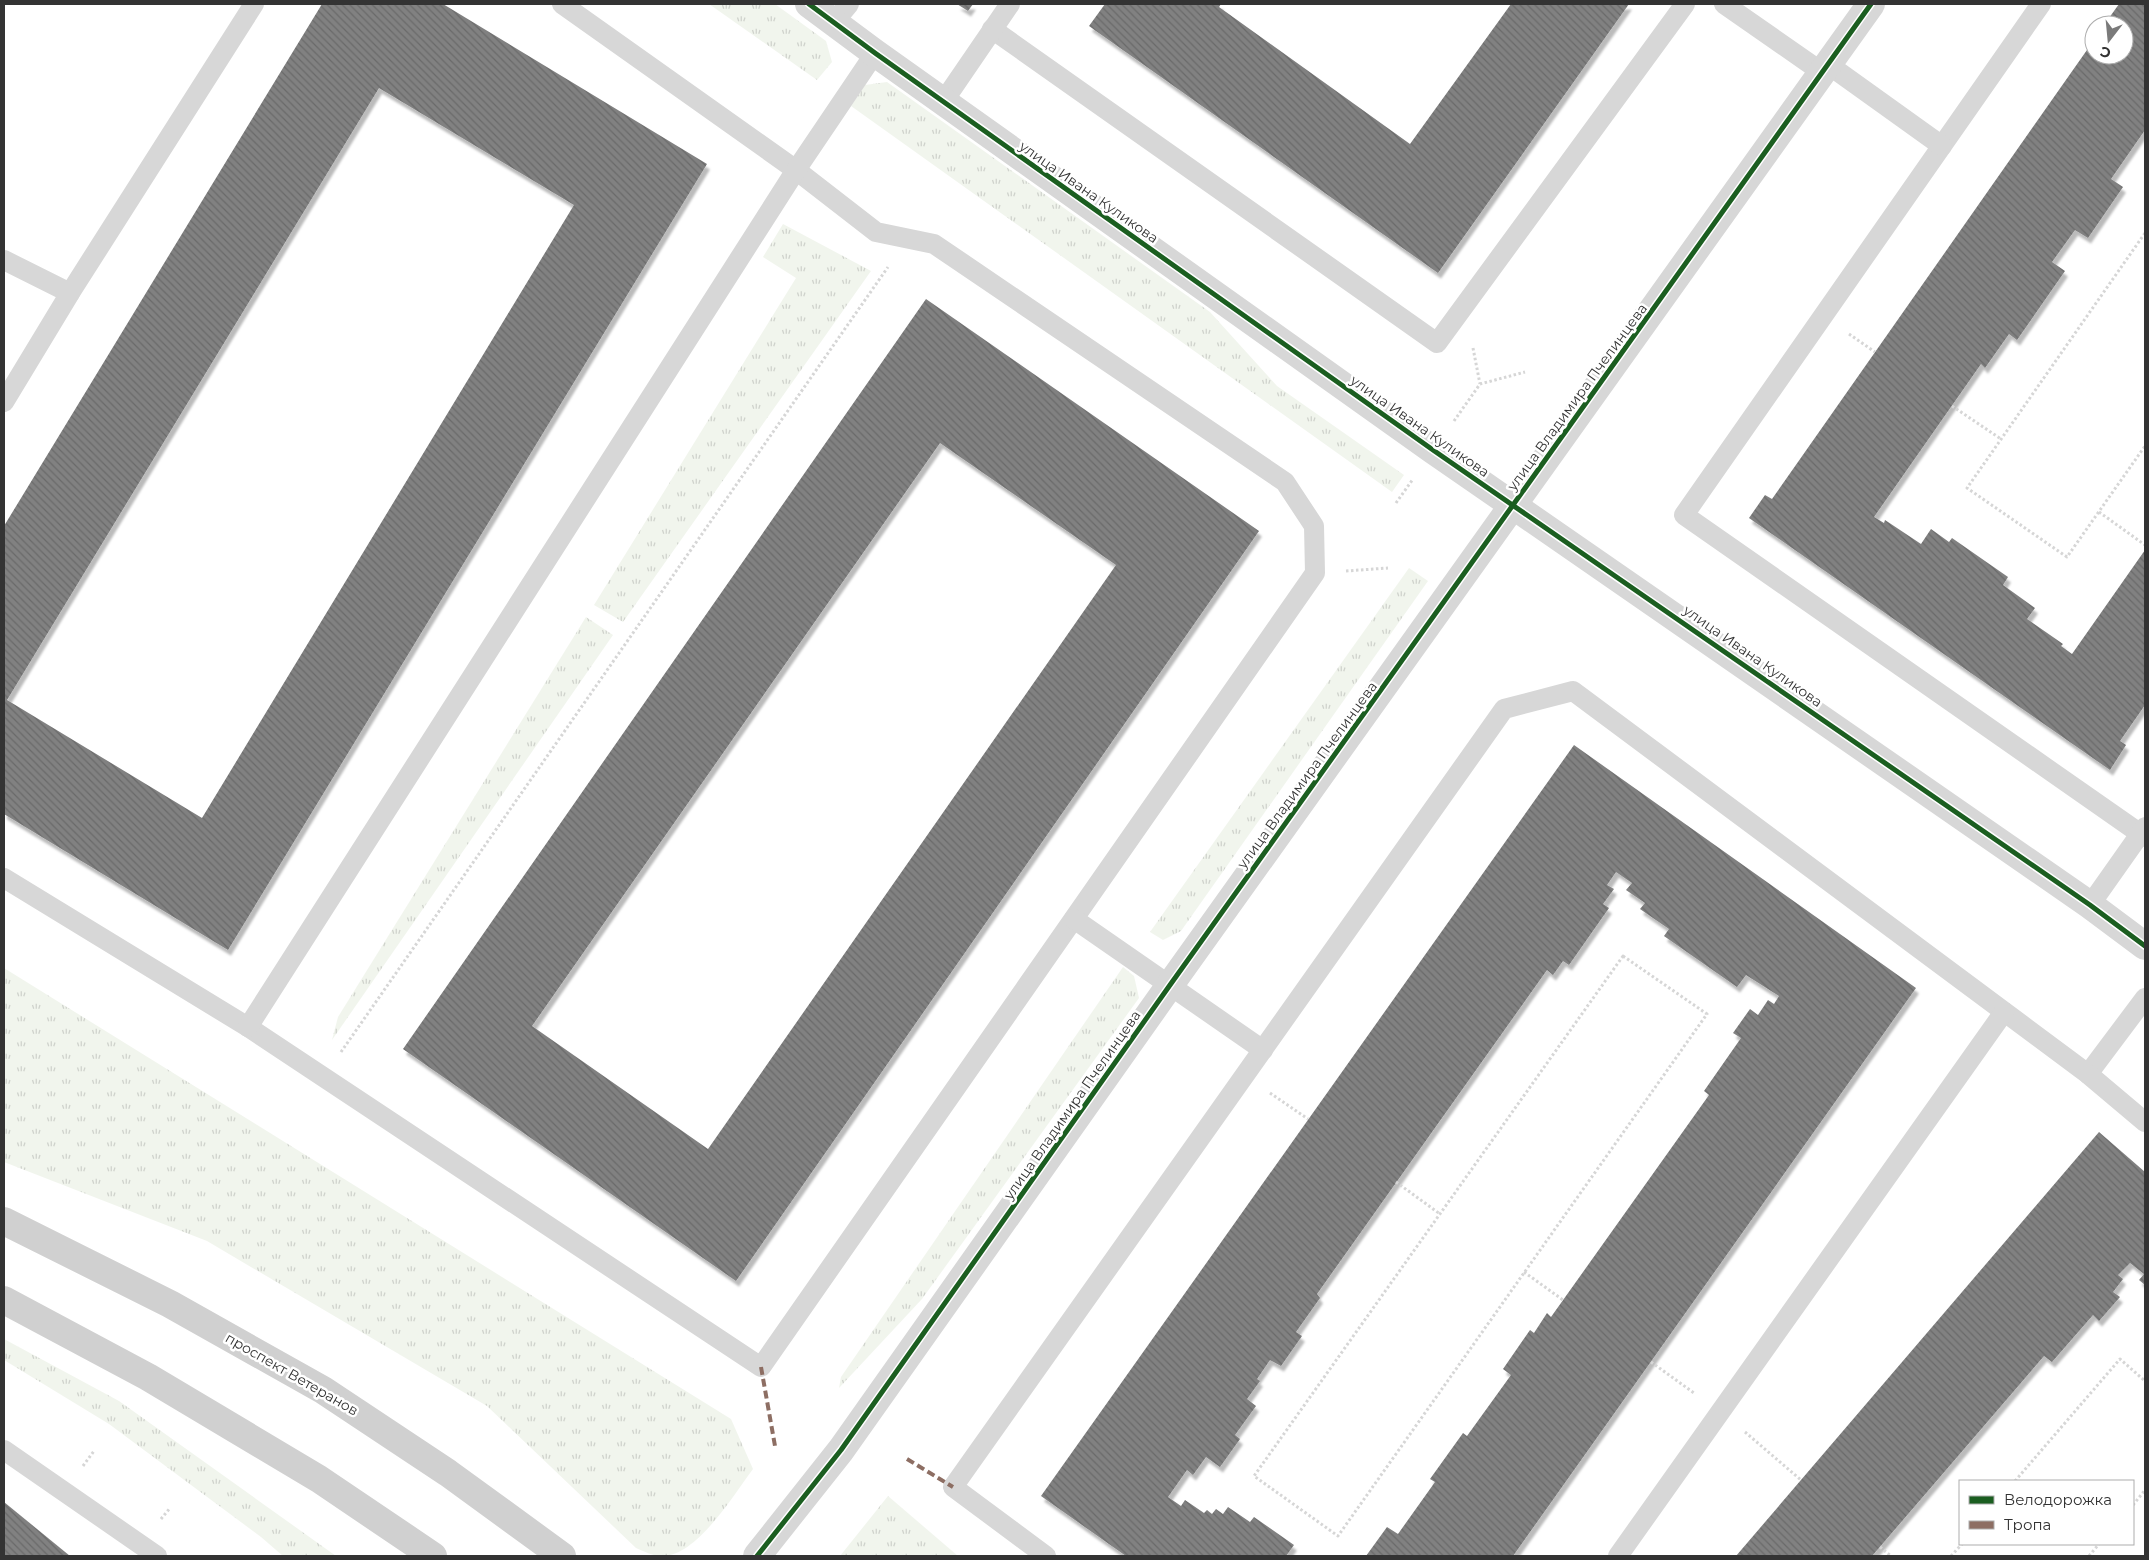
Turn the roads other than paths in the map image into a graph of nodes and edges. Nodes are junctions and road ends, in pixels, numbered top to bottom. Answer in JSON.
{"nodes":[{"id":1,"x":254,"y":4,"type":"edge"},
{"id":2,"x":562,"y":4,"type":"edge"},
{"id":3,"x":809,"y":4,"type":"edge"},
{"id":4,"x":1010,"y":4,"type":"edge"},
{"id":5,"x":1685,"y":4,"type":"edge"},
{"id":6,"x":1724,"y":4,"type":"edge"},
{"id":7,"x":1871,"y":4,"type":"edge"},
{"id":8,"x":2041,"y":4,"type":"edge"},
{"id":9,"x":842,"y":13,"type":"edge"},
{"id":10,"x":992,"y":29,"type":"junction"},
{"id":11,"x":875,"y":53,"type":"junction"},
{"id":12,"x":1826,"y":69,"type":"junction"},
{"id":13,"x":943,"y":102,"type":"junction"},
{"id":14,"x":1942,"y":146,"type":"junction"},
{"id":15,"x":796,"y":170,"type":"junction"},
{"id":16,"x":4,"y":260,"type":"edge"},
{"id":17,"x":70,"y":293,"type":"junction"},
{"id":18,"x":4,"y":402,"type":"edge"},
{"id":19,"x":1514,"y":505,"type":"junction"},
{"id":20,"x":2144,"y":833,"type":"edge"},
{"id":21,"x":4,"y":878,"type":"edge"},
{"id":22,"x":2090,"y":905,"type":"junction"},
{"id":23,"x":1074,"y":919,"type":"junction"},
{"id":24,"x":2145,"y":946,"type":"edge"},
{"id":25,"x":1170,"y":985,"type":"junction"},
{"id":26,"x":2145,"y":998,"type":"edge"},
{"id":27,"x":2004,"y":1012,"type":"junction"},
{"id":28,"x":248,"y":1027,"type":"junction"},
{"id":29,"x":1263,"y":1050,"type":"junction"},
{"id":30,"x":2088,"y":1074,"type":"junction"},
{"id":31,"x":2145,"y":1122,"type":"edge"},
{"id":32,"x":4,"y":1221,"type":"edge"},
{"id":33,"x":4,"y":1300,"type":"edge"},
{"id":34,"x":4,"y":1450,"type":"edge"},
{"id":35,"x":157,"y":1556,"type":"edge"},
{"id":36,"x":433,"y":1556,"type":"edge"},
{"id":37,"x":562,"y":1556,"type":"edge"},
{"id":38,"x":757,"y":1556,"type":"edge"},
{"id":39,"x":1046,"y":1556,"type":"edge"},
{"id":40,"x":1618,"y":1556,"type":"edge"}],
"edges":[{"from":1,"to":17,"type":"lane"},
{"from":2,"to":15,"type":"lane"},
{"from":3,"to":9,"type":"street","name":"улица Ивана Куликова"},
{"from":4,"to":10,"type":"lane"},
{"from":5,"to":10,"type":"lane"},
{"from":6,"to":12,"type":"lane"},
{"from":7,"to":12,"type":"street","name":"улица Владимира Пчелинцева"},
{"from":8,"to":14,"type":"lane"},
{"from":9,"to":11,"type":"street","name":"улица Ивана Куликова"},
{"from":10,"to":13,"type":"lane"},
{"from":11,"to":13,"type":"street","name":"улица Ивана Куликова"},
{"from":11,"to":15,"type":"lane"},
{"from":12,"to":14,"type":"lane"},
{"from":12,"to":19,"type":"street","name":"улица Владимира Пчелинцева"},
{"from":13,"to":19,"type":"street","name":"улица Ивана Куликова"},
{"from":14,"to":20,"type":"lane"},
{"from":15,"to":23,"type":"lane"},
{"from":15,"to":28,"type":"lane"},
{"from":16,"to":17,"type":"lane"},
{"from":17,"to":18,"type":"lane"},
{"from":19,"to":22,"type":"street","name":"улица Ивана Куликова"},
{"from":19,"to":25,"type":"street","name":"улица Владимира Пчелинцева"},
{"from":20,"to":22,"type":"lane"},
{"from":21,"to":28,"type":"lane"},
{"from":22,"to":24,"type":"street","name":"улица Ивана Куликова"},
{"from":23,"to":25,"type":"lane"},
{"from":23,"to":28,"type":"lane"},
{"from":25,"to":29,"type":"lane"},
{"from":25,"to":38,"type":"street","name":"улица Владимира Пчелинцева"},
{"from":26,"to":30,"type":"lane"},
{"from":27,"to":29,"type":"lane"},
{"from":27,"to":30,"type":"lane"},
{"from":27,"to":40,"type":"lane"},
{"from":29,"to":39,"type":"lane"},
{"from":30,"to":31,"type":"lane"},
{"from":32,"to":37,"type":"main road","name":"проспект Ветеранов"},
{"from":33,"to":36,"type":"main road"},
{"from":34,"to":35,"type":"lane"}]}
